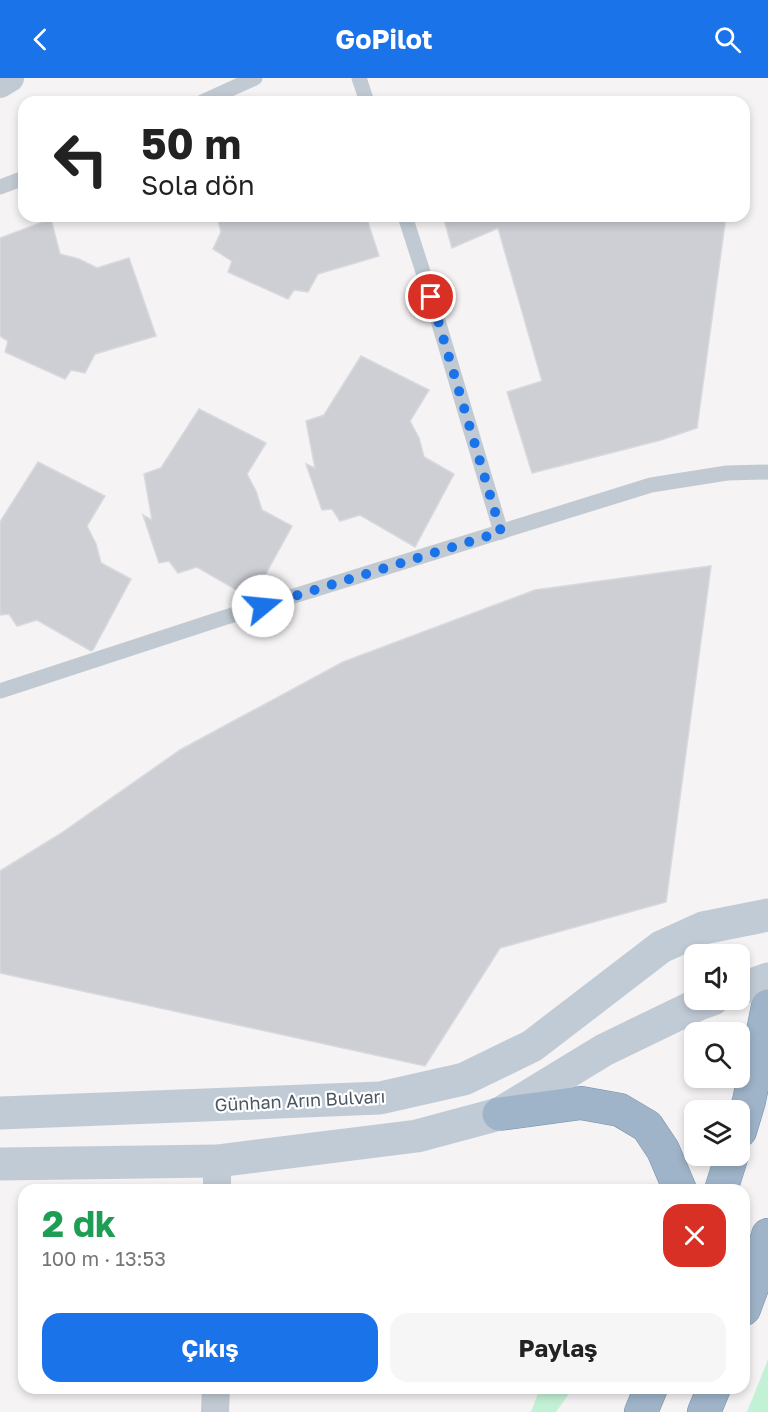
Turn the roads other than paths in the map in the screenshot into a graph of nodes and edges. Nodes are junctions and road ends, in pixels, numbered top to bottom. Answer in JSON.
{"nodes":[{"id":1,"x":10,"y":78,"type":"edge"},
{"id":2,"x":255,"y":78,"type":"edge"},
{"id":3,"x":359,"y":78,"type":"edge"},
{"id":4,"x":0,"y":84,"type":"edge"},
{"id":5,"x":215,"y":96,"type":"edge"},
{"id":6,"x":365,"y":96,"type":"edge"},
{"id":7,"x":18,"y":180,"type":"edge"},
{"id":8,"x":0,"y":188,"type":"edge"},
{"id":9,"x":407,"y":222,"type":"edge"},
{"id":10,"x":768,"y":472,"type":"edge"},
{"id":11,"x":501,"y":532,"type":"junction"},
{"id":12,"x":0,"y":691,"type":"edge"},
{"id":13,"x":768,"y":915,"type":"edge"},
{"id":14,"x":768,"y":979,"type":"edge"},
{"id":15,"x":750,"y":986,"type":"edge"},
{"id":16,"x":768,"y":1006,"type":"edge"},
{"id":17,"x":687,"y":1010,"type":"edge"},
{"id":18,"x":749,"y":1100,"type":"edge"},
{"id":19,"x":0,"y":1113,"type":"edge"},
{"id":20,"x":499,"y":1114,"type":"junction"},
{"id":21,"x":0,"y":1164,"type":"edge"},
{"id":22,"x":729,"y":1166,"type":"edge"},
{"id":23,"x":217,"y":1175,"type":"edge"},
{"id":24,"x":677,"y":1184,"type":"edge"},
{"id":25,"x":723,"y":1184,"type":"edge"},
{"id":26,"x":768,"y":1235,"type":"edge"},
{"id":27,"x":750,"y":1293,"type":"edge"},
{"id":28,"x":216,"y":1394,"type":"edge"},
{"id":29,"x":648,"y":1394,"type":"edge"},
{"id":30,"x":712,"y":1394,"type":"edge"},
{"id":31,"x":216,"y":1412,"type":"edge"},
{"id":32,"x":641,"y":1412,"type":"edge"},
{"id":33,"x":704,"y":1412,"type":"edge"}],
"edges":[{"from":1,"to":4,"type":"street"},
{"from":2,"to":5,"type":"lane"},
{"from":3,"to":6,"type":"lane"},
{"from":7,"to":8,"type":"lane"},
{"from":9,"to":11,"type":"lane"},
{"from":10,"to":11,"type":"lane"},
{"from":11,"to":12,"type":"lane"},
{"from":13,"to":19,"type":"main road","name":"Günhan Arın Bulvarı"},
{"from":14,"to":15,"type":"main road"},
{"from":16,"to":18,"type":"highway"},
{"from":17,"to":20,"type":"main road"},
{"from":20,"to":23,"type":"main road"},
{"from":20,"to":24,"type":"highway"},
{"from":21,"to":23,"type":"main road"},
{"from":22,"to":25,"type":"highway"},
{"from":26,"to":27,"type":"highway"},
{"from":28,"to":31,"type":"street"},
{"from":29,"to":32,"type":"highway"},
{"from":30,"to":33,"type":"highway"}]}
